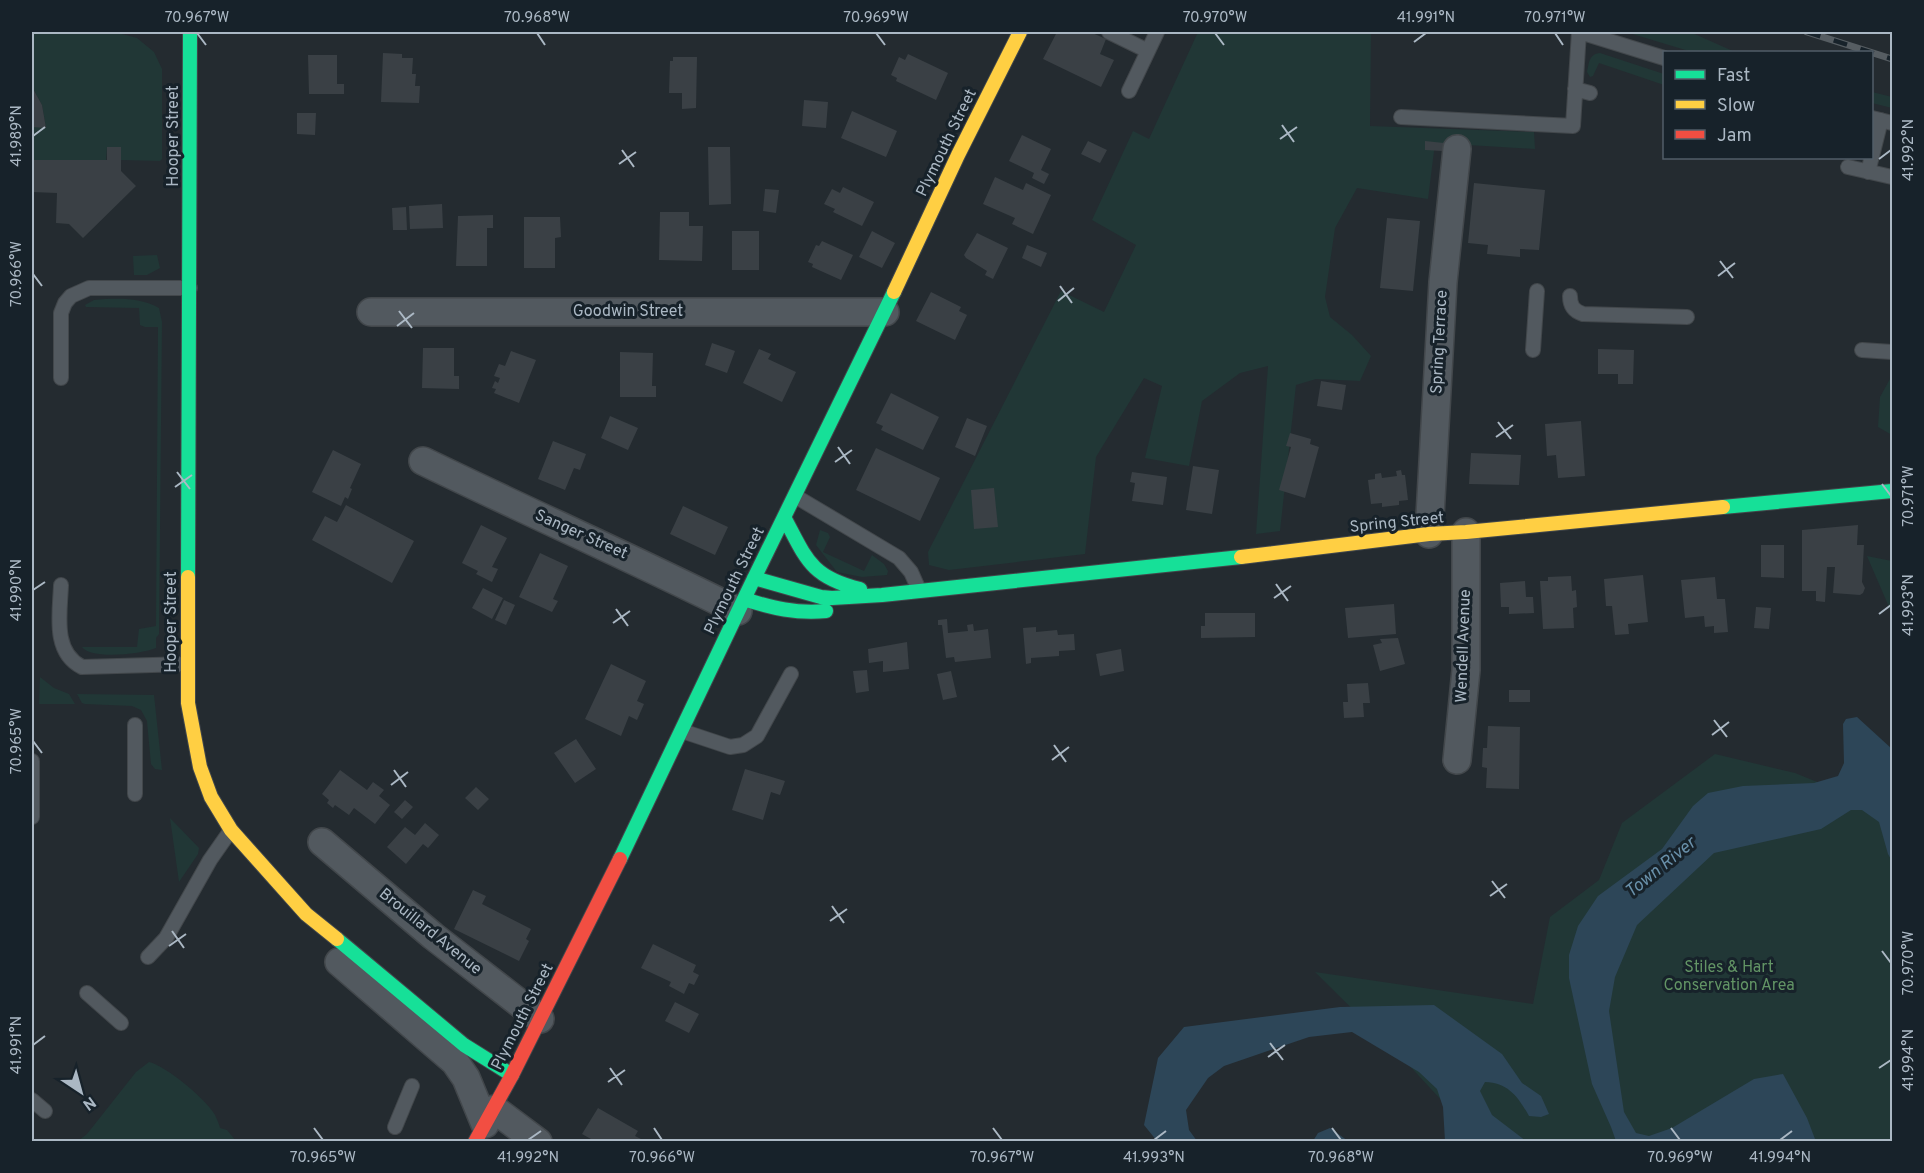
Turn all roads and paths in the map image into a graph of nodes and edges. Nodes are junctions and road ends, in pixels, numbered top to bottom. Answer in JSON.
{"nodes":[{"id":1,"x":190,"y":32,"type":"edge"},
{"id":2,"x":1020,"y":32,"type":"edge"},
{"id":3,"x":1109,"y":32,"type":"edge"},
{"id":4,"x":1157,"y":32,"type":"edge"},
{"id":5,"x":1580,"y":32,"type":"edge"},
{"id":6,"x":1148,"y":51,"type":"junction"},
{"id":7,"x":1663,"y":57,"type":"edge"},
{"id":8,"x":1575,"y":89,"type":"junction"},
{"id":9,"x":1129,"y":91,"type":"dead end"},
{"id":10,"x":1590,"y":93,"type":"dead end"},
{"id":11,"x":1401,"y":117,"type":"dead end"},
{"id":12,"x":1882,"y":120,"type":"edge"},
{"id":13,"x":1457,"y":149,"type":"dead end"},
{"id":14,"x":1873,"y":153,"type":"edge"},
{"id":15,"x":1872,"y":159,"type":"edge"},
{"id":16,"x":1848,"y":167,"type":"dead end"},
{"id":17,"x":1868,"y":172,"type":"junction"},
{"id":18,"x":1893,"y":177,"type":"edge"},
{"id":19,"x":190,"y":288,"type":"junction"},
{"id":20,"x":1537,"y":291,"type":"dead end"},
{"id":21,"x":1570,"y":296,"type":"dead end"},
{"id":22,"x":370,"y":312,"type":"dead end"},
{"id":23,"x":885,"y":312,"type":"junction"},
{"id":24,"x":1687,"y":317,"type":"dead end"},
{"id":25,"x":1533,"y":350,"type":"dead end"},
{"id":26,"x":1862,"y":350,"type":"dead end"},
{"id":27,"x":1893,"y":352,"type":"edge"},
{"id":28,"x":61,"y":378,"type":"dead end"},
{"id":29,"x":423,"y":462,"type":"dead end"},
{"id":30,"x":1893,"y":491,"type":"edge"},
{"id":31,"x":795,"y":496,"type":"junction"},
{"id":32,"x":784,"y":517,"type":"junction"},
{"id":33,"x":1466,"y":532,"type":"junction"},
{"id":34,"x":1429,"y":534,"type":"junction"},
{"id":35,"x":754,"y":578,"type":"junction"},
{"id":36,"x":61,"y":585,"type":"dead end"},
{"id":37,"x":913,"y":592,"type":"junction"},
{"id":38,"x":882,"y":595,"type":"junction"},
{"id":39,"x":741,"y":605,"type":"junction"},
{"id":40,"x":188,"y":664,"type":"junction"},
{"id":41,"x":791,"y":674,"type":"dead end"},
{"id":42,"x":135,"y":725,"type":"dead end"},
{"id":43,"x":682,"y":731,"type":"junction"},
{"id":44,"x":1457,"y":760,"type":"dead end"},
{"id":45,"x":32,"y":761,"type":"edge"},
{"id":46,"x":135,"y":794,"type":"dead end"},
{"id":47,"x":32,"y":818,"type":"edge"},
{"id":48,"x":231,"y":830,"type":"junction"},
{"id":49,"x":322,"y":842,"type":"dead end"},
{"id":50,"x":265,"y":870,"type":"junction"},
{"id":51,"x":148,"y":957,"type":"dead end"},
{"id":52,"x":87,"y":993,"type":"dead end"},
{"id":53,"x":540,"y":1019,"type":"junction"},
{"id":54,"x":122,"y":1023,"type":"dead end"},
{"id":55,"x":512,"y":1076,"type":"junction"},
{"id":56,"x":412,"y":1086,"type":"dead end"},
{"id":57,"x":32,"y":1100,"type":"edge"},
{"id":58,"x":45,"y":1111,"type":"dead end"},
{"id":59,"x":485,"y":1125,"type":"edge"},
{"id":60,"x":395,"y":1127,"type":"dead end"},
{"id":61,"x":538,"y":1142,"type":"edge"}],
"edges":[{"from":1,"to":19,"type":"street","name":"Hooper Street"},
{"from":2,"to":23,"type":"street","name":"Plymouth Street"},
{"from":3,"to":6,"type":"lane"},
{"from":4,"to":6,"type":"lane"},
{"from":5,"to":7,"type":"lane"},
{"from":5,"to":8,"type":"lane"},
{"from":6,"to":9,"type":"lane"},
{"from":8,"to":10,"type":"lane"},
{"from":8,"to":11,"type":"lane"},
{"from":12,"to":14,"type":"lane"},
{"from":13,"to":34,"type":"street","name":"Spring Terrace"},
{"from":15,"to":17,"type":"lane"},
{"from":16,"to":17,"type":"lane"},
{"from":17,"to":18,"type":"lane"},
{"from":19,"to":28,"type":"lane"},
{"from":19,"to":40,"type":"street","name":"Hooper Street"},
{"from":20,"to":25,"type":"lane"},
{"from":21,"to":24,"type":"lane"},
{"from":22,"to":23,"type":"street","name":"Goodwin Street"},
{"from":23,"to":31,"type":"street","name":"Plymouth Street"},
{"from":26,"to":27,"type":"lane"},
{"from":29,"to":39,"type":"street","name":"Sanger Street"},
{"from":30,"to":33,"type":"street","name":"Spring Street"},
{"from":31,"to":32,"type":"street","name":"Plymouth Street"},
{"from":31,"to":37,"type":"lane"},
{"from":32,"to":35,"type":"street","name":"Plymouth Street"},
{"from":32,"to":38,"type":"street"},
{"from":33,"to":34,"type":"street","name":"Spring Street"},
{"from":33,"to":44,"type":"street","name":"Wendell Avenue"},
{"from":34,"to":37,"type":"street","name":"Spring Street"},
{"from":35,"to":38,"type":"street","name":"Spring Street"},
{"from":35,"to":39,"type":"street","name":"Plymouth Street"},
{"from":36,"to":40,"type":"lane"},
{"from":37,"to":38,"type":"street","name":"Spring Street"},
{"from":37,"to":39,"type":"street","name":"Spring Street"},
{"from":39,"to":43,"type":"street","name":"Plymouth Street"},
{"from":40,"to":48,"type":"street","name":"Hooper Street"},
{"from":41,"to":43,"type":"lane"},
{"from":42,"to":46,"type":"lane"},
{"from":43,"to":53,"type":"street","name":"Plymouth Street"},
{"from":45,"to":47,"type":"lane"},
{"from":48,"to":50,"type":"street","name":"Hooper Street"},
{"from":48,"to":51,"type":"lane"},
{"from":49,"to":53,"type":"street","name":"Brouillard Avenue"},
{"from":50,"to":55,"type":"street","name":"Hooper Street"},
{"from":50,"to":59,"type":"street"},
{"from":52,"to":54,"type":"lane"},
{"from":53,"to":55,"type":"street","name":"Plymouth Street"},
{"from":55,"to":59,"type":"street","name":"Plymouth Street"},
{"from":56,"to":60,"type":"lane"},
{"from":57,"to":58,"type":"lane"},
{"from":59,"to":61,"type":"street"}]}
